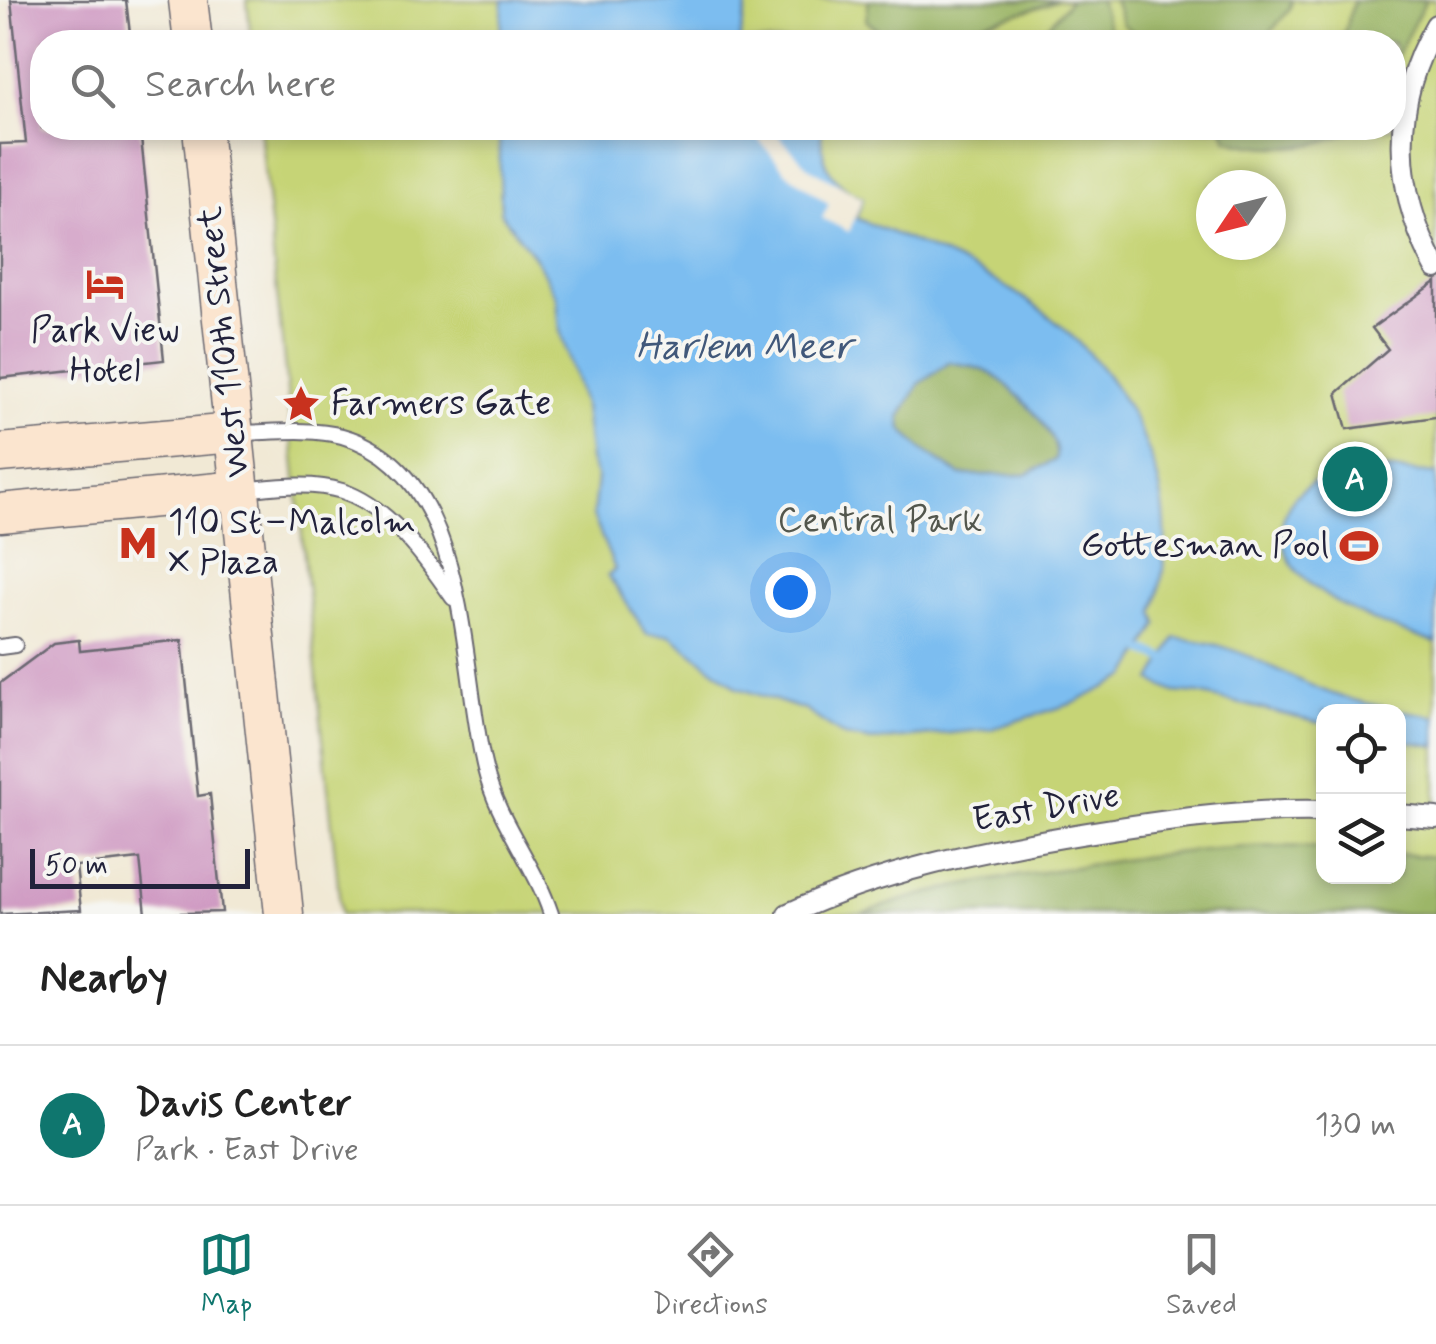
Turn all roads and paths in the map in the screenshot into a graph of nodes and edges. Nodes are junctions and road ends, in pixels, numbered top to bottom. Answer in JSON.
{"nodes":[{"id":1,"x":188,"y":0,"type":"edge"},
{"id":2,"x":1436,"y":25,"type":"edge"},
{"id":3,"x":192,"y":30,"type":"edge"},
{"id":4,"x":1406,"y":107,"type":"edge"},
{"id":5,"x":203,"y":140,"type":"edge"},
{"id":6,"x":1401,"y":140,"type":"edge"},
{"id":7,"x":1436,"y":268,"type":"edge"},
{"id":8,"x":234,"y":433,"type":"junction"},
{"id":9,"x":0,"y":453,"type":"edge"},
{"id":10,"x":240,"y":490,"type":"junction"},
{"id":11,"x":0,"y":513,"type":"edge"},
{"id":12,"x":456,"y":602,"type":"junction"},
{"id":13,"x":1316,"y":812,"type":"edge"},
{"id":14,"x":1406,"y":816,"type":"edge"},
{"id":15,"x":1436,"y":818,"type":"edge"},
{"id":16,"x":284,"y":914,"type":"edge"},
{"id":17,"x":551,"y":914,"type":"edge"},
{"id":18,"x":788,"y":914,"type":"edge"}],
"edges":[{"from":1,"to":3,"type":"main road"},
{"from":2,"to":4,"type":"street"},
{"from":5,"to":8,"type":"main road","name":"West 110th Street"},
{"from":6,"to":7,"type":"street"},
{"from":8,"to":9,"type":"main road"},
{"from":8,"to":10,"type":"main road","name":"West 110th Street"},
{"from":8,"to":12,"type":"lane"},
{"from":10,"to":11,"type":"main road"},
{"from":10,"to":12,"type":"lane"},
{"from":10,"to":16,"type":"main road","name":"West 110th Street"},
{"from":12,"to":17,"type":"lane"},
{"from":13,"to":18,"type":"street","name":"East Drive"},
{"from":14,"to":15,"type":"street"}]}
